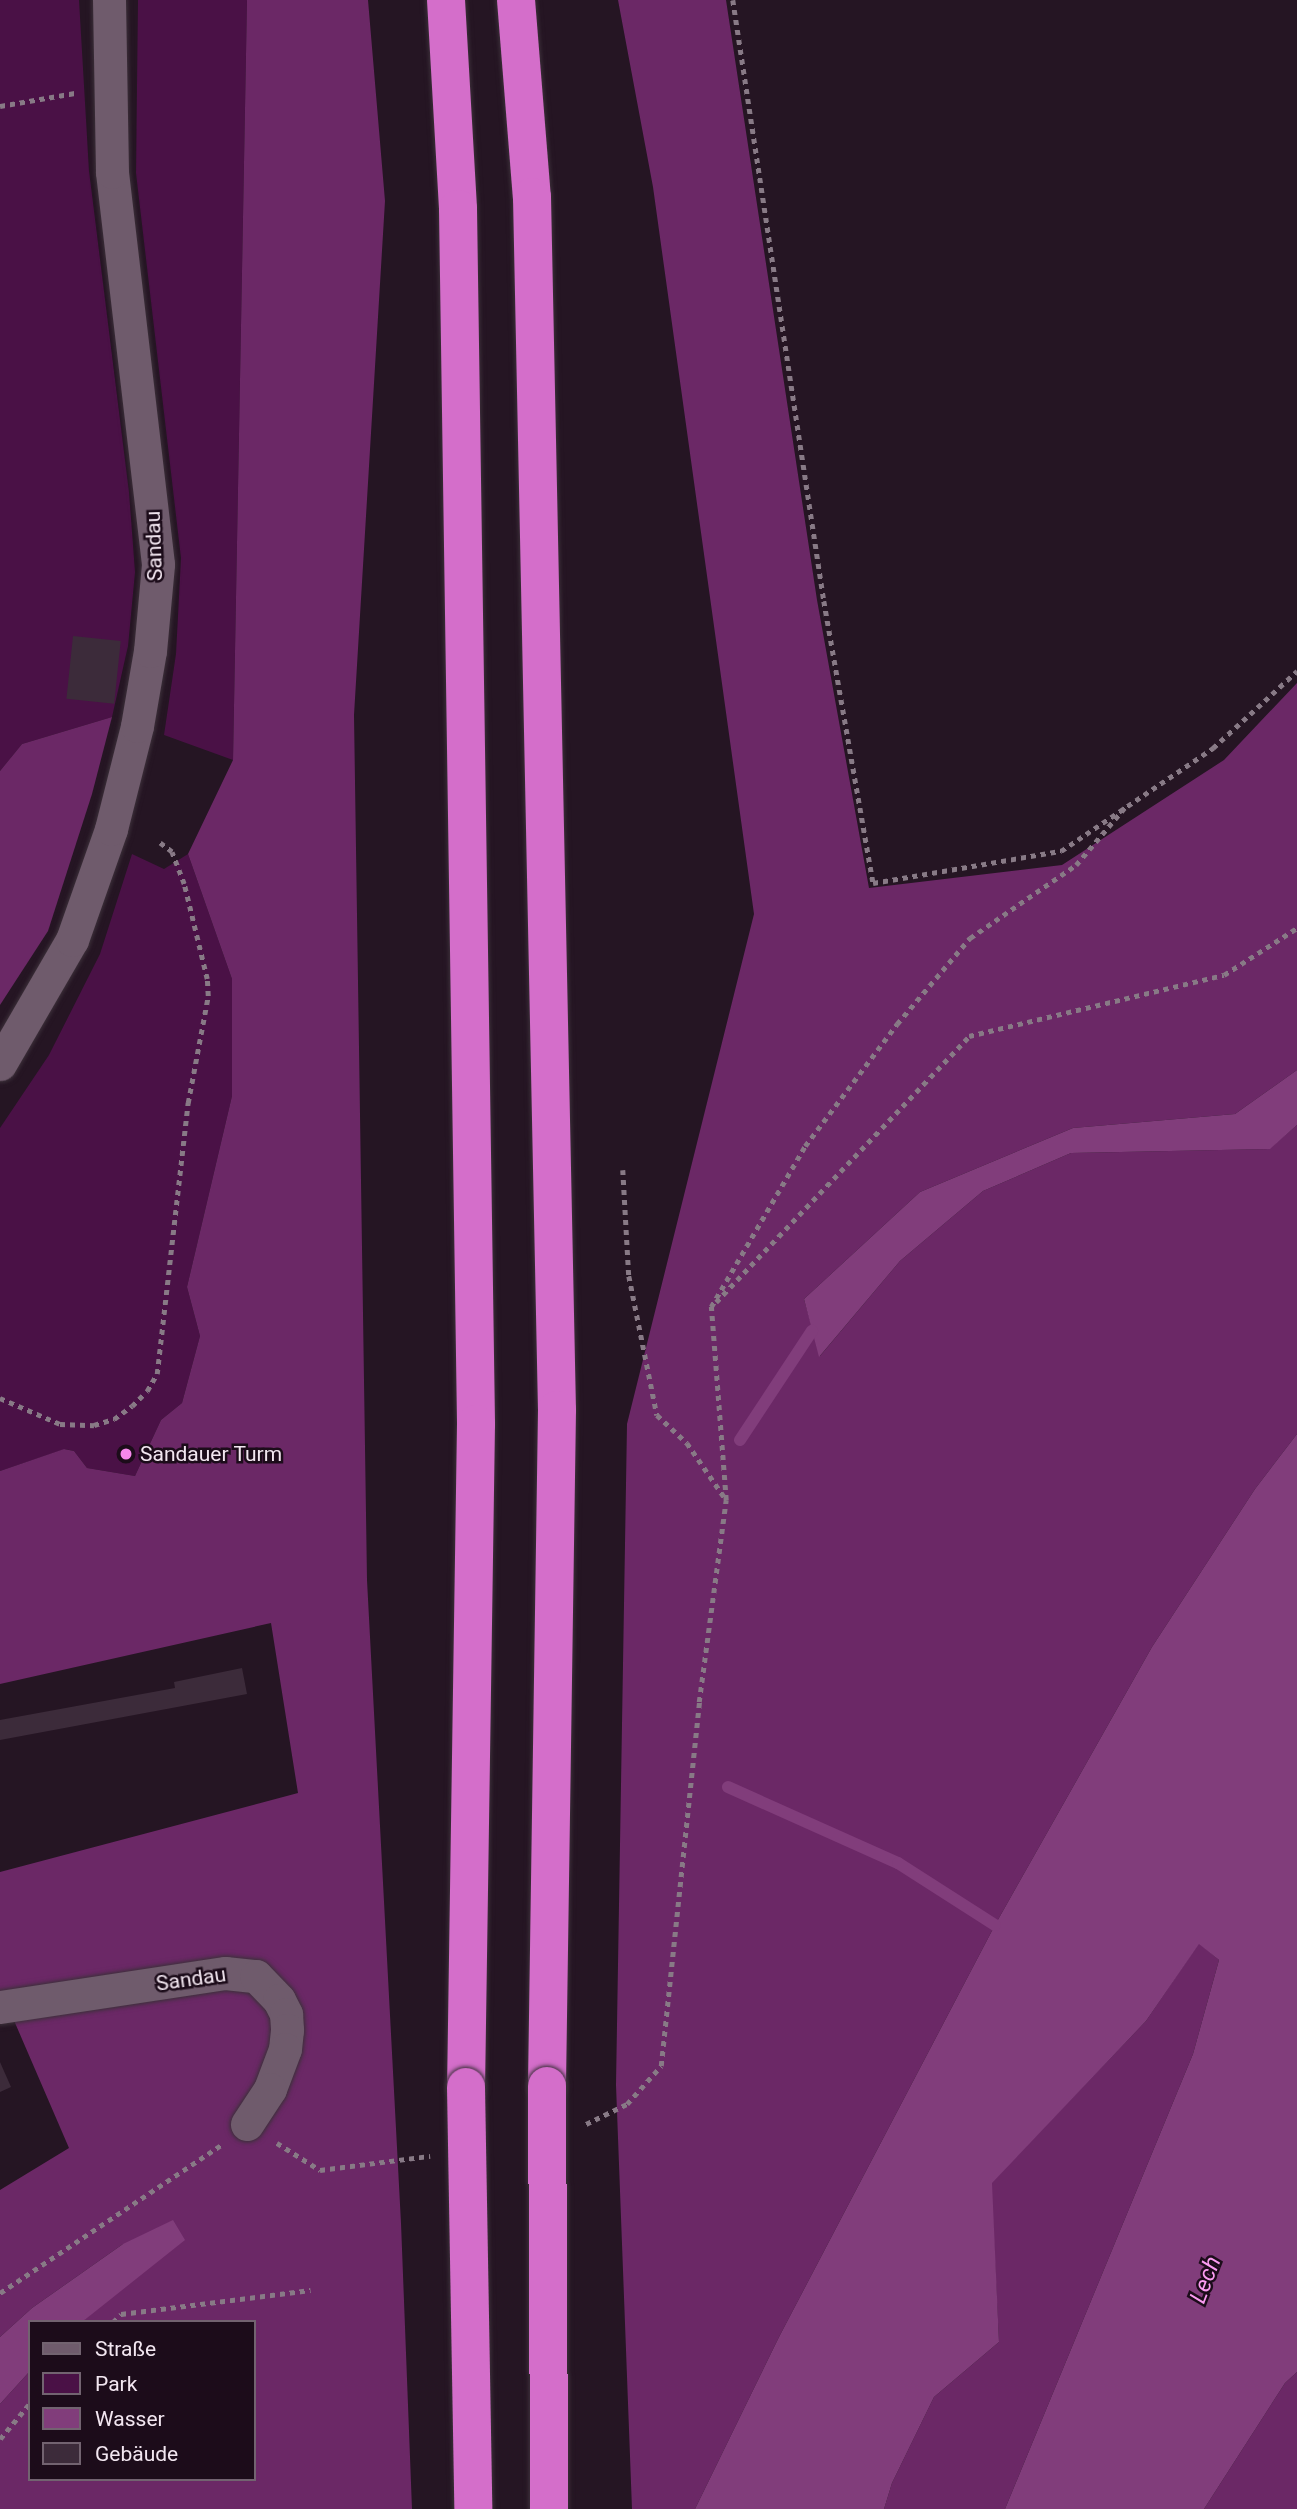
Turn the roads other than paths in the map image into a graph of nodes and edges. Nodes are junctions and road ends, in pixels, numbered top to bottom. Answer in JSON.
{"nodes":[{"id":1,"x":109,"y":0,"type":"edge"},
{"id":2,"x":446,"y":0,"type":"edge"},
{"id":3,"x":516,"y":0,"type":"edge"},
{"id":4,"x":0,"y":1064,"type":"edge"},
{"id":5,"x":0,"y":2007,"type":"edge"},
{"id":6,"x":247,"y":2124,"type":"road end"},
{"id":7,"x":473,"y":2509,"type":"edge"},
{"id":8,"x":549,"y":2509,"type":"edge"}],
"edges":[{"from":1,"to":4,"type":"street","name":"Sandau"},
{"from":2,"to":7,"type":"highway","bridge":true},
{"from":3,"to":8,"type":"highway","bridge":true},
{"from":5,"to":6,"type":"street","name":"Sandau"}]}
